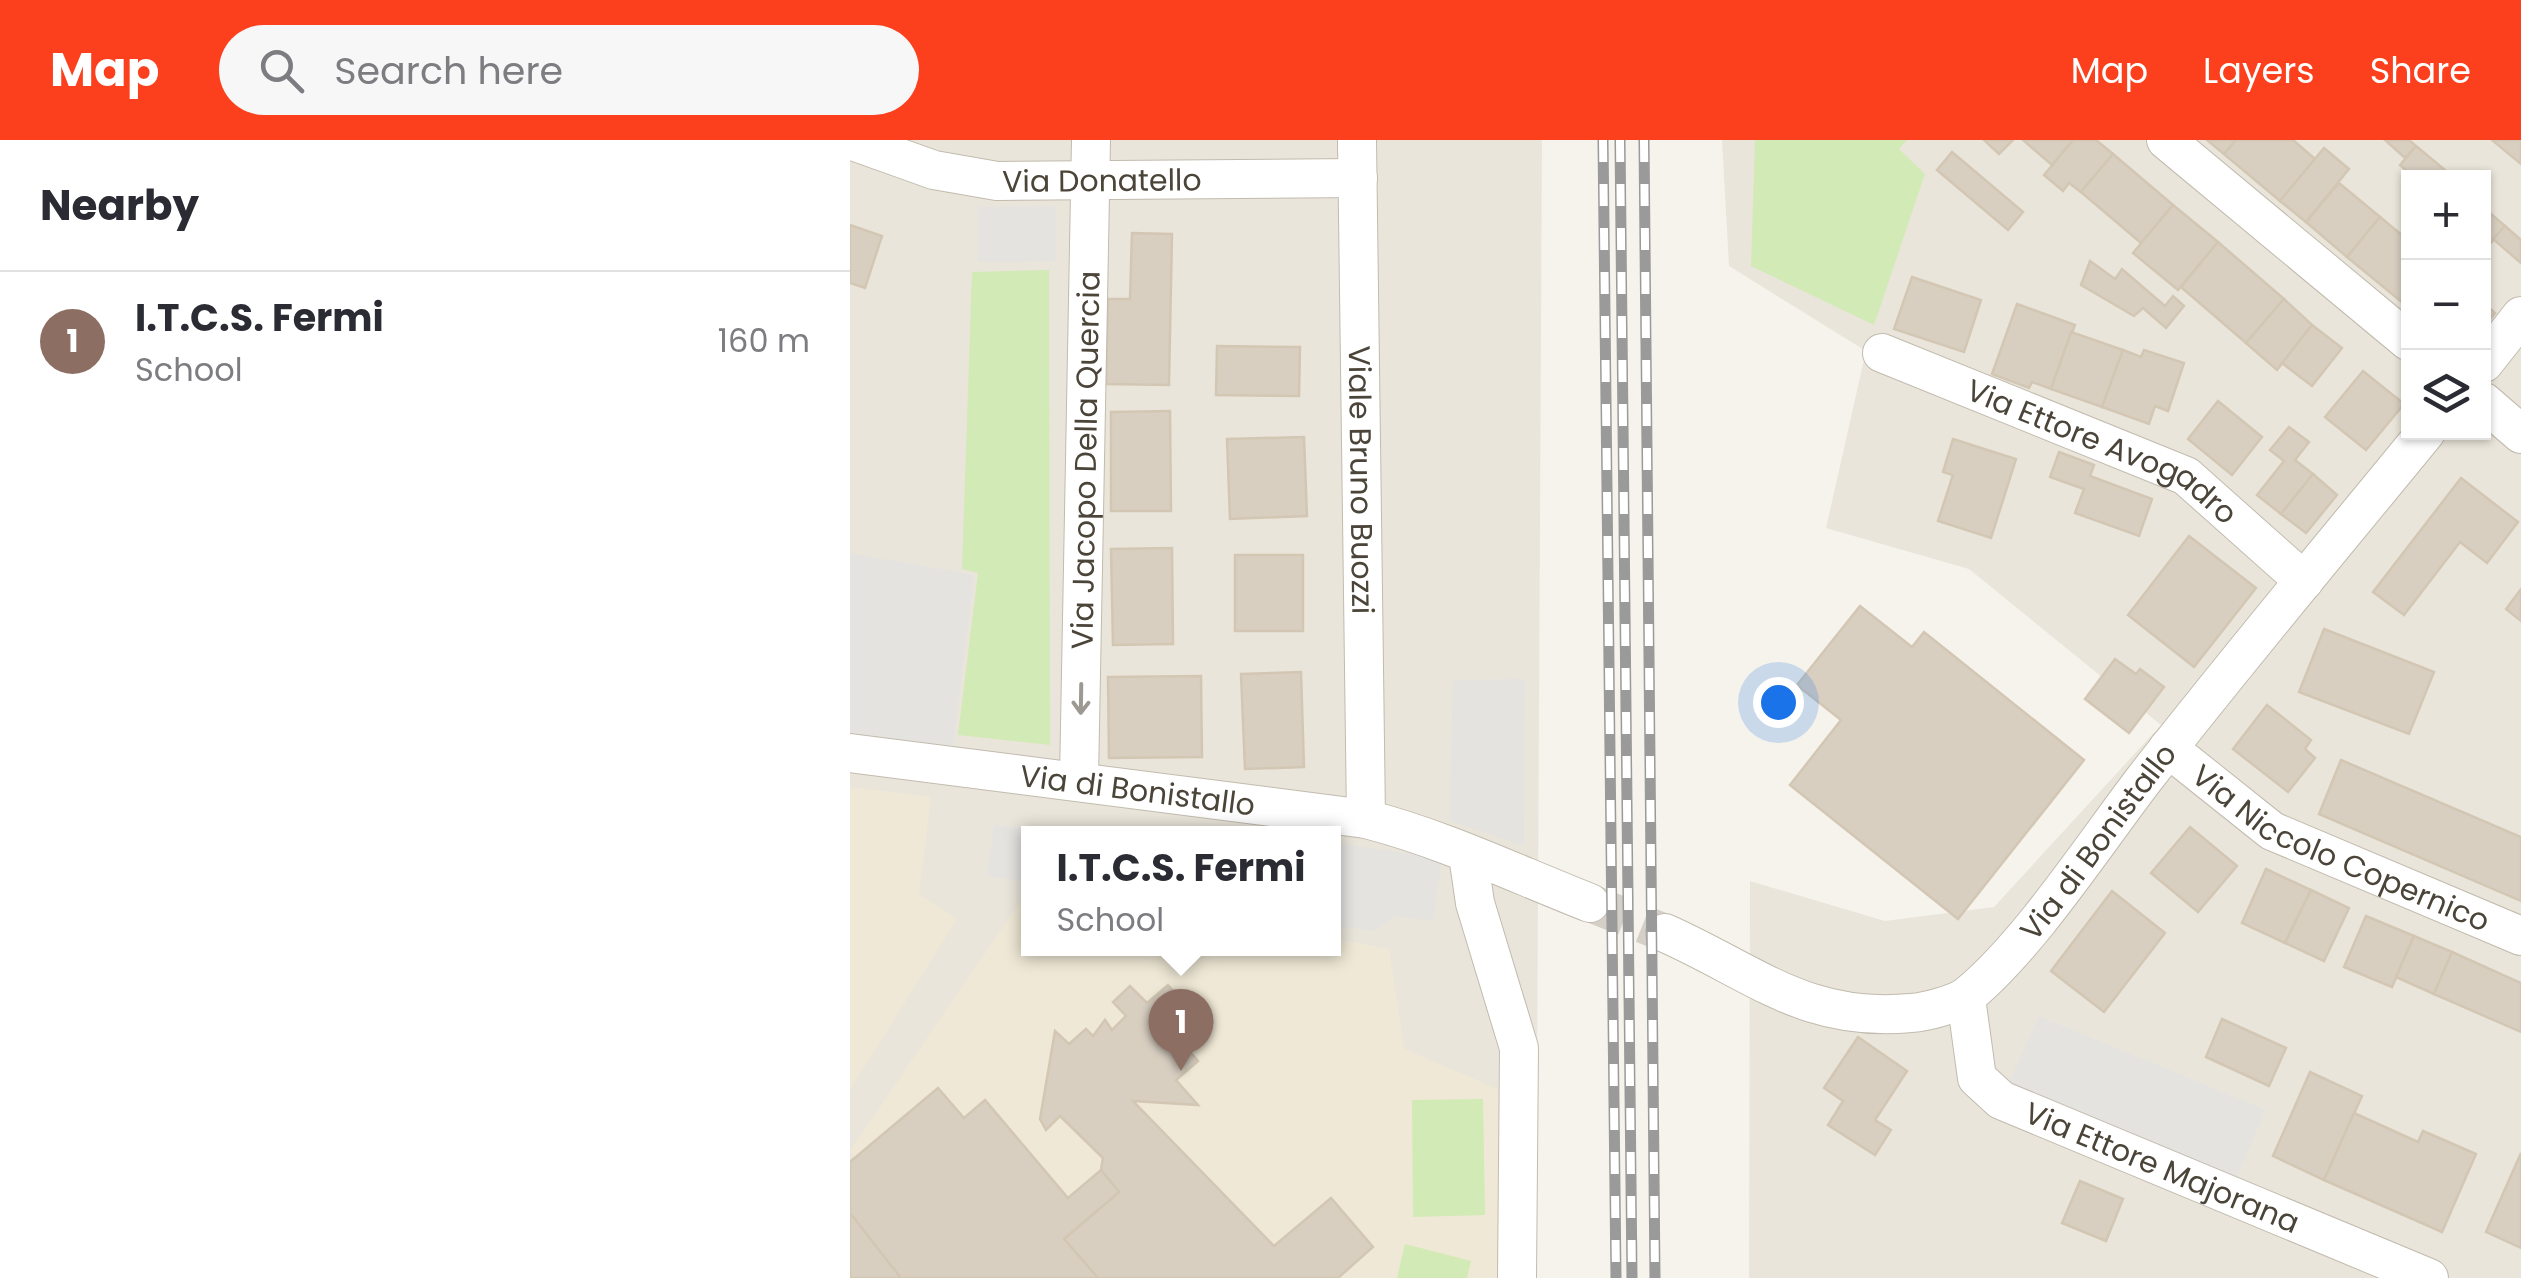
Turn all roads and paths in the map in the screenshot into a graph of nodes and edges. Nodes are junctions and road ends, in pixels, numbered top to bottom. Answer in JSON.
{"nodes":[{"id":1,"x":850,"y":140,"type":"edge"},
{"id":2,"x":1091,"y":140,"type":"edge"},
{"id":3,"x":1357,"y":140,"type":"edge"},
{"id":4,"x":2166,"y":140,"type":"edge"},
{"id":5,"x":1358,"y":178,"type":"junction"},
{"id":6,"x":1091,"y":182,"type":"junction"},
{"id":7,"x":2521,"y":316,"type":"edge"},
{"id":8,"x":2401,"y":335,"type":"edge"},
{"id":9,"x":1882,"y":354,"type":"dead end"},
{"id":10,"x":2491,"y":354,"type":"edge"},
{"id":11,"x":2491,"y":408,"type":"edge"},
{"id":12,"x":2521,"y":434,"type":"edge"},
{"id":13,"x":2419,"y":440,"type":"edge"},
{"id":14,"x":2304,"y":580,"type":"junction"},
{"id":15,"x":2168,"y":748,"type":"junction"},
{"id":16,"x":850,"y":753,"type":"edge"},
{"id":17,"x":1079,"y":780,"type":"junction"},
{"id":18,"x":1366,"y":819,"type":"junction"},
{"id":19,"x":1468,"y":855,"type":"junction"},
{"id":20,"x":1590,"y":903,"type":"tunnel mouth"},
{"id":21,"x":1665,"y":934,"type":"tunnel mouth"},
{"id":22,"x":2521,"y":936,"type":"edge"},
{"id":23,"x":1966,"y":998,"type":"junction"},
{"id":24,"x":1517,"y":1278,"type":"edge"},
{"id":25,"x":2430,"y":1278,"type":"edge"}],
"edges":[{"from":1,"to":6,"type":"street","name":"Via Donatello"},
{"from":2,"to":6,"type":"street","name":"Via Jacopo Della Quercia"},
{"from":3,"to":5,"type":"street","name":"Viale Bruno Buozzi"},
{"from":4,"to":8,"type":"street"},
{"from":5,"to":6,"type":"street","name":"Via Donatello"},
{"from":5,"to":18,"type":"street","name":"Viale Bruno Buozzi"},
{"from":6,"to":17,"type":"street","name":"Via Jacopo Della Quercia","one_way":true},
{"from":7,"to":10,"type":"street"},
{"from":9,"to":14,"type":"street","name":"Via Ettore Avogadro"},
{"from":11,"to":12,"type":"street"},
{"from":13,"to":14,"type":"street","name":"Via di Bonistallo"},
{"from":14,"to":15,"type":"street","name":"Via di Bonistallo"},
{"from":15,"to":22,"type":"street","name":"Via Niccolo Copernico"},
{"from":15,"to":23,"type":"street","name":"Via di Bonistallo"},
{"from":16,"to":17,"type":"street","name":"Via di Bonistallo"},
{"from":17,"to":18,"type":"street","name":"Via di Bonistallo"},
{"from":18,"to":19,"type":"street","name":"Via di Bonistallo"},
{"from":19,"to":20,"type":"street","name":"Via di Bonistallo"},
{"from":19,"to":24,"type":"street"},
{"from":21,"to":23,"type":"street"},
{"from":23,"to":25,"type":"street","name":"Via Ettore Majorana"}]}
